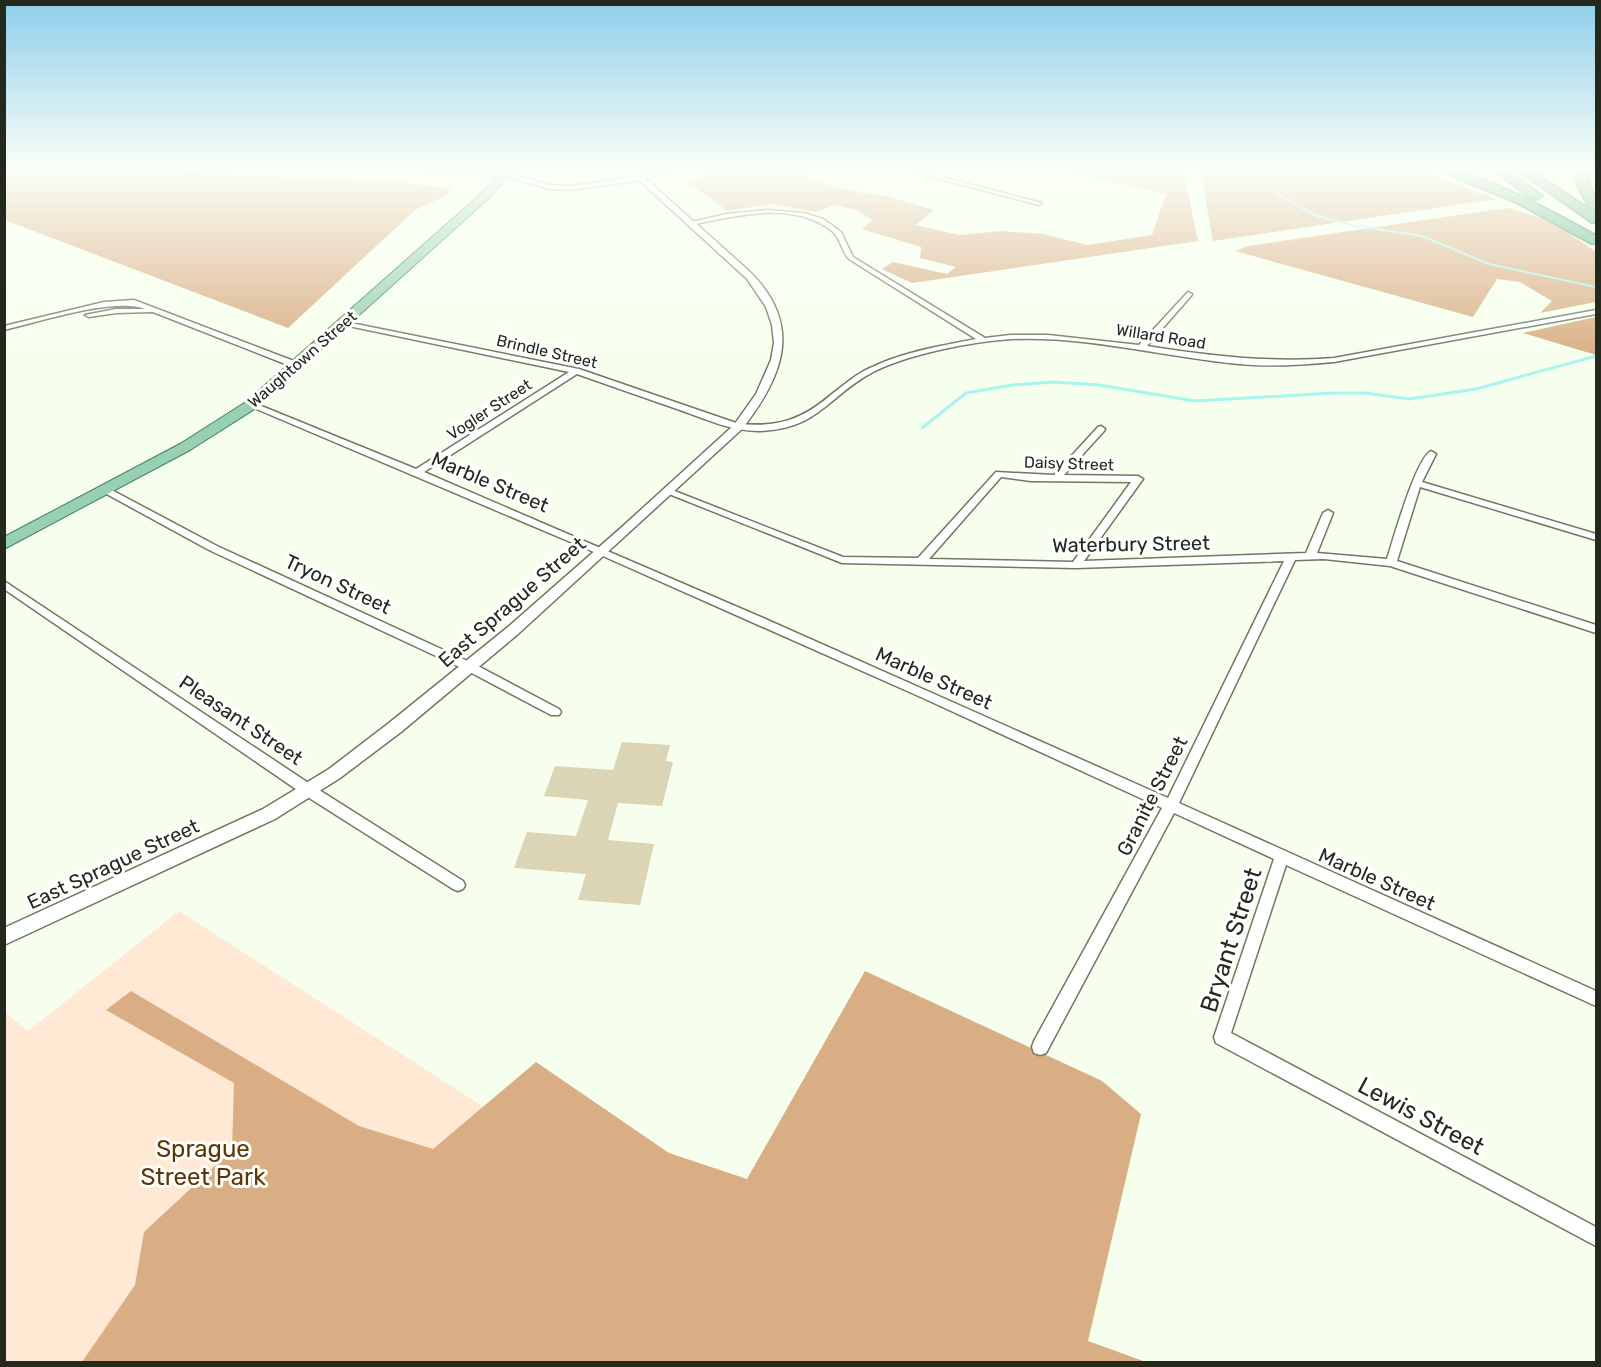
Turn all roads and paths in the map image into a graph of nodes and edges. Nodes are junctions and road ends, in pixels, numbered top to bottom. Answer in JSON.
{"nodes":[{"id":1,"x":443,"y":234,"type":"edge"},
{"id":2,"x":702,"y":234,"type":"edge"},
{"id":3,"x":839,"y":234,"type":"edge"},
{"id":4,"x":1188,"y":294,"type":"dead end"},
{"id":5,"x":123,"y":302,"type":"junction"},
{"id":6,"x":116,"y":311,"type":"junction"},
{"id":7,"x":154,"y":311,"type":"junction"},
{"id":8,"x":1596,"y":312,"type":"edge"},
{"id":9,"x":344,"y":322,"type":"junction"},
{"id":10,"x":4,"y":328,"type":"edge"},
{"id":11,"x":4,"y":335,"type":"edge"},
{"id":12,"x":983,"y":340,"type":"junction"},
{"id":13,"x":1142,"y":347,"type":"junction"},
{"id":14,"x":296,"y":365,"type":"junction"},
{"id":15,"x":576,"y":371,"type":"junction"},
{"id":16,"x":251,"y":405,"type":"junction"},
{"id":17,"x":738,"y":427,"type":"junction"},
{"id":18,"x":1101,"y":429,"type":"dead end"},
{"id":19,"x":1431,"y":454,"type":"dead end"},
{"id":20,"x":418,"y":472,"type":"junction"},
{"id":21,"x":1057,"y":478,"type":"junction"},
{"id":22,"x":1417,"y":483,"type":"junction"},
{"id":23,"x":106,"y":490,"type":"junction"},
{"id":24,"x":669,"y":492,"type":"junction"},
{"id":25,"x":1328,"y":513,"type":"dead end"},
{"id":26,"x":1596,"y":537,"type":"edge"},
{"id":27,"x":4,"y":544,"type":"edge"},
{"id":28,"x":603,"y":552,"type":"junction"},
{"id":29,"x":1313,"y":557,"type":"junction"},
{"id":30,"x":1290,"y":558,"type":"junction"},
{"id":31,"x":920,"y":562,"type":"junction"},
{"id":32,"x":1391,"y":563,"type":"junction"},
{"id":33,"x":1076,"y":564,"type":"junction"},
{"id":34,"x":4,"y":584,"type":"edge"},
{"id":35,"x":1596,"y":629,"type":"edge"},
{"id":36,"x":470,"y":667,"type":"junction"},
{"id":37,"x":555,"y":712,"type":"dead end"},
{"id":38,"x":311,"y":792,"type":"junction"},
{"id":39,"x":1172,"y":805,"type":"junction"},
{"id":40,"x":1282,"y":857,"type":"junction"},
{"id":41,"x":458,"y":885,"type":"dead end"},
{"id":42,"x":4,"y":937,"type":"edge"},
{"id":43,"x":1596,"y":999,"type":"edge"},
{"id":44,"x":1222,"y":1037,"type":"joint"},
{"id":45,"x":1040,"y":1047,"type":"dead end"},
{"id":46,"x":1596,"y":1237,"type":"edge"}],
"edges":[{"from":1,"to":9,"type":"main road","name":"Waughtown Street"},
{"from":2,"to":17,"type":"street","name":"East Sprague Street"},
{"from":3,"to":12,"type":"street"},
{"from":4,"to":13,"type":"street"},
{"from":5,"to":6,"type":"street"},
{"from":5,"to":7,"type":"street"},
{"from":5,"to":10,"type":"street"},
{"from":6,"to":7,"type":"street"},
{"from":6,"to":11,"type":"street"},
{"from":7,"to":14,"type":"street"},
{"from":8,"to":13,"type":"street","name":"Willard Road"},
{"from":9,"to":14,"type":"main road","name":"Waughtown Street"},
{"from":9,"to":15,"type":"street","name":"Brindle Street"},
{"from":12,"to":13,"type":"street","name":"Willard Road"},
{"from":12,"to":17,"type":"street","name":"Willard Road"},
{"from":14,"to":16,"type":"main road","name":"Waughtown Street"},
{"from":15,"to":17,"type":"street","name":"Brindle Street"},
{"from":15,"to":20,"type":"street","name":"Vogler Street"},
{"from":16,"to":20,"type":"street","name":"Marble Street"},
{"from":16,"to":23,"type":"main road","name":"Waughtown Street"},
{"from":17,"to":24,"type":"street","name":"East Sprague Street"},
{"from":18,"to":21,"type":"street"},
{"from":19,"to":22,"type":"street"},
{"from":20,"to":28,"type":"street","name":"Marble Street"},
{"from":21,"to":31,"type":"street","name":"Daisy Street"},
{"from":21,"to":33,"type":"street","name":"Daisy Street"},
{"from":22,"to":26,"type":"street"},
{"from":22,"to":32,"type":"street"},
{"from":23,"to":27,"type":"main road","name":"Waughtown Street"},
{"from":23,"to":36,"type":"street","name":"Tryon Street"},
{"from":24,"to":28,"type":"street","name":"East Sprague Street"},
{"from":24,"to":31,"type":"street","name":"Waterbury Street"},
{"from":25,"to":29,"type":"street"},
{"from":28,"to":36,"type":"street","name":"East Sprague Street"},
{"from":28,"to":39,"type":"street","name":"Marble Street"},
{"from":29,"to":30,"type":"street","name":"Waterbury Street"},
{"from":29,"to":32,"type":"street","name":"Waterbury Street"},
{"from":30,"to":33,"type":"street","name":"Waterbury Street"},
{"from":30,"to":39,"type":"street","name":"Granite Street"},
{"from":31,"to":33,"type":"street","name":"Waterbury Street"},
{"from":32,"to":35,"type":"street","name":"Waterbury Street"},
{"from":34,"to":38,"type":"street","name":"Pleasant Street"},
{"from":36,"to":37,"type":"street","name":"Tryon Street"},
{"from":36,"to":38,"type":"street","name":"East Sprague Street"},
{"from":38,"to":41,"type":"street","name":"Pleasant Street"},
{"from":38,"to":42,"type":"street","name":"East Sprague Street"},
{"from":39,"to":40,"type":"street","name":"Marble Street"},
{"from":39,"to":45,"type":"street","name":"Granite Street"},
{"from":40,"to":43,"type":"street","name":"Marble Street"},
{"from":40,"to":44,"type":"street","name":"Bryant Street"},
{"from":44,"to":46,"type":"street","name":"Lewis Street"}]}
